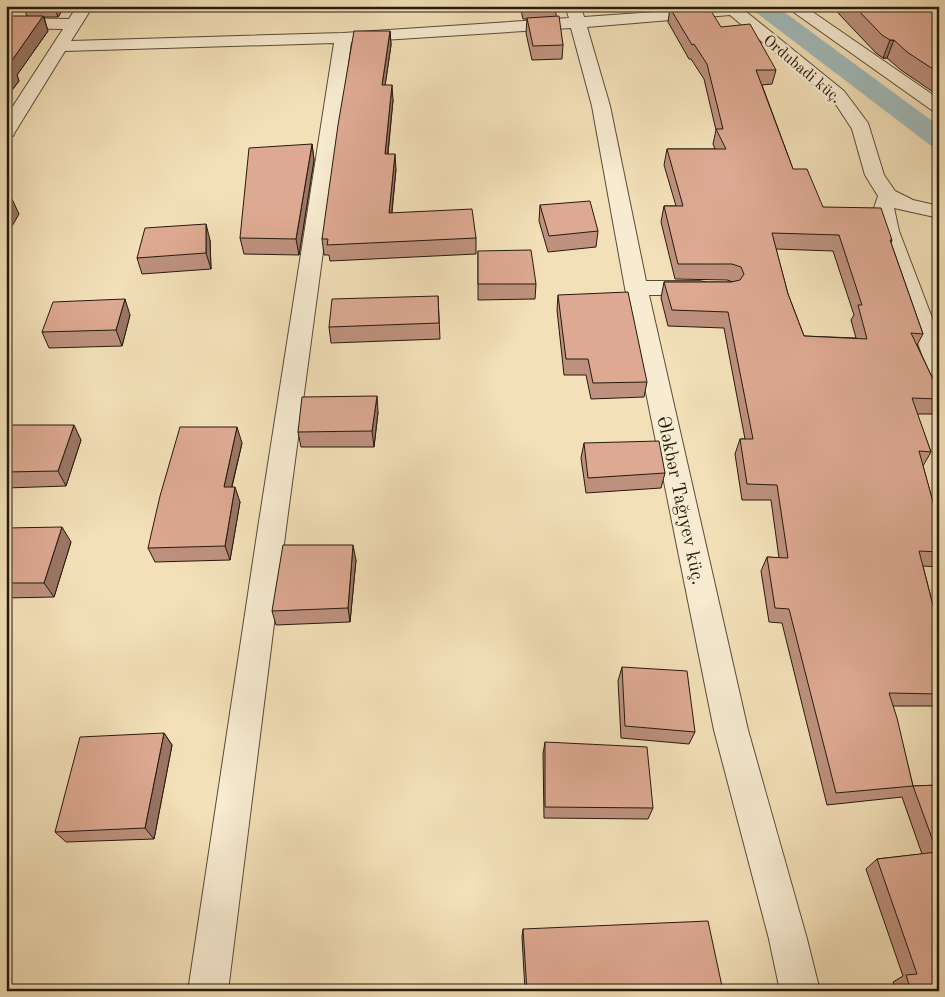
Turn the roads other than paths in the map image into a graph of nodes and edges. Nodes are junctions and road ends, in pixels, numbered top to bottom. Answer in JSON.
{"nodes":[{"id":1,"x":85,"y":6,"type":"edge"},
{"id":2,"x":793,"y":6,"type":"edge"},
{"id":3,"x":731,"y":8,"type":"edge"},
{"id":4,"x":575,"y":15,"type":"edge"},
{"id":5,"x":6,"y":24,"type":"edge"},
{"id":6,"x":74,"y":24,"type":"junction"},
{"id":7,"x":343,"y":38,"type":"junction"},
{"id":8,"x":61,"y":46,"type":"junction"},
{"id":9,"x":939,"y":107,"type":"edge"},
{"id":10,"x":6,"y":132,"type":"edge"},
{"id":11,"x":888,"y":195,"type":"junction"},
{"id":12,"x":939,"y":212,"type":"edge"},
{"id":13,"x":636,"y":288,"type":"junction"},
{"id":14,"x":718,"y":288,"type":"edge"},
{"id":15,"x":939,"y":369,"type":"edge"},
{"id":16,"x":208,"y":991,"type":"edge"},
{"id":17,"x":800,"y":991,"type":"edge"}],
"edges":[{"from":1,"to":6,"type":"street"},
{"from":2,"to":9,"type":"street"},
{"from":3,"to":4,"type":"street"},
{"from":3,"to":11,"type":"street","name":"Ordubadi küç."},
{"from":4,"to":7,"type":"street"},
{"from":4,"to":13,"type":"street","name":"Ələkbər Tağıyev küç."},
{"from":5,"to":6,"type":"street"},
{"from":6,"to":8,"type":"street"},
{"from":7,"to":8,"type":"street"},
{"from":7,"to":16,"type":"street"},
{"from":8,"to":10,"type":"street"},
{"from":11,"to":12,"type":"street"},
{"from":11,"to":15,"type":"street"},
{"from":13,"to":14,"type":"street"},
{"from":13,"to":17,"type":"street","name":"Ələkbər Tağıyev küç."}]}
